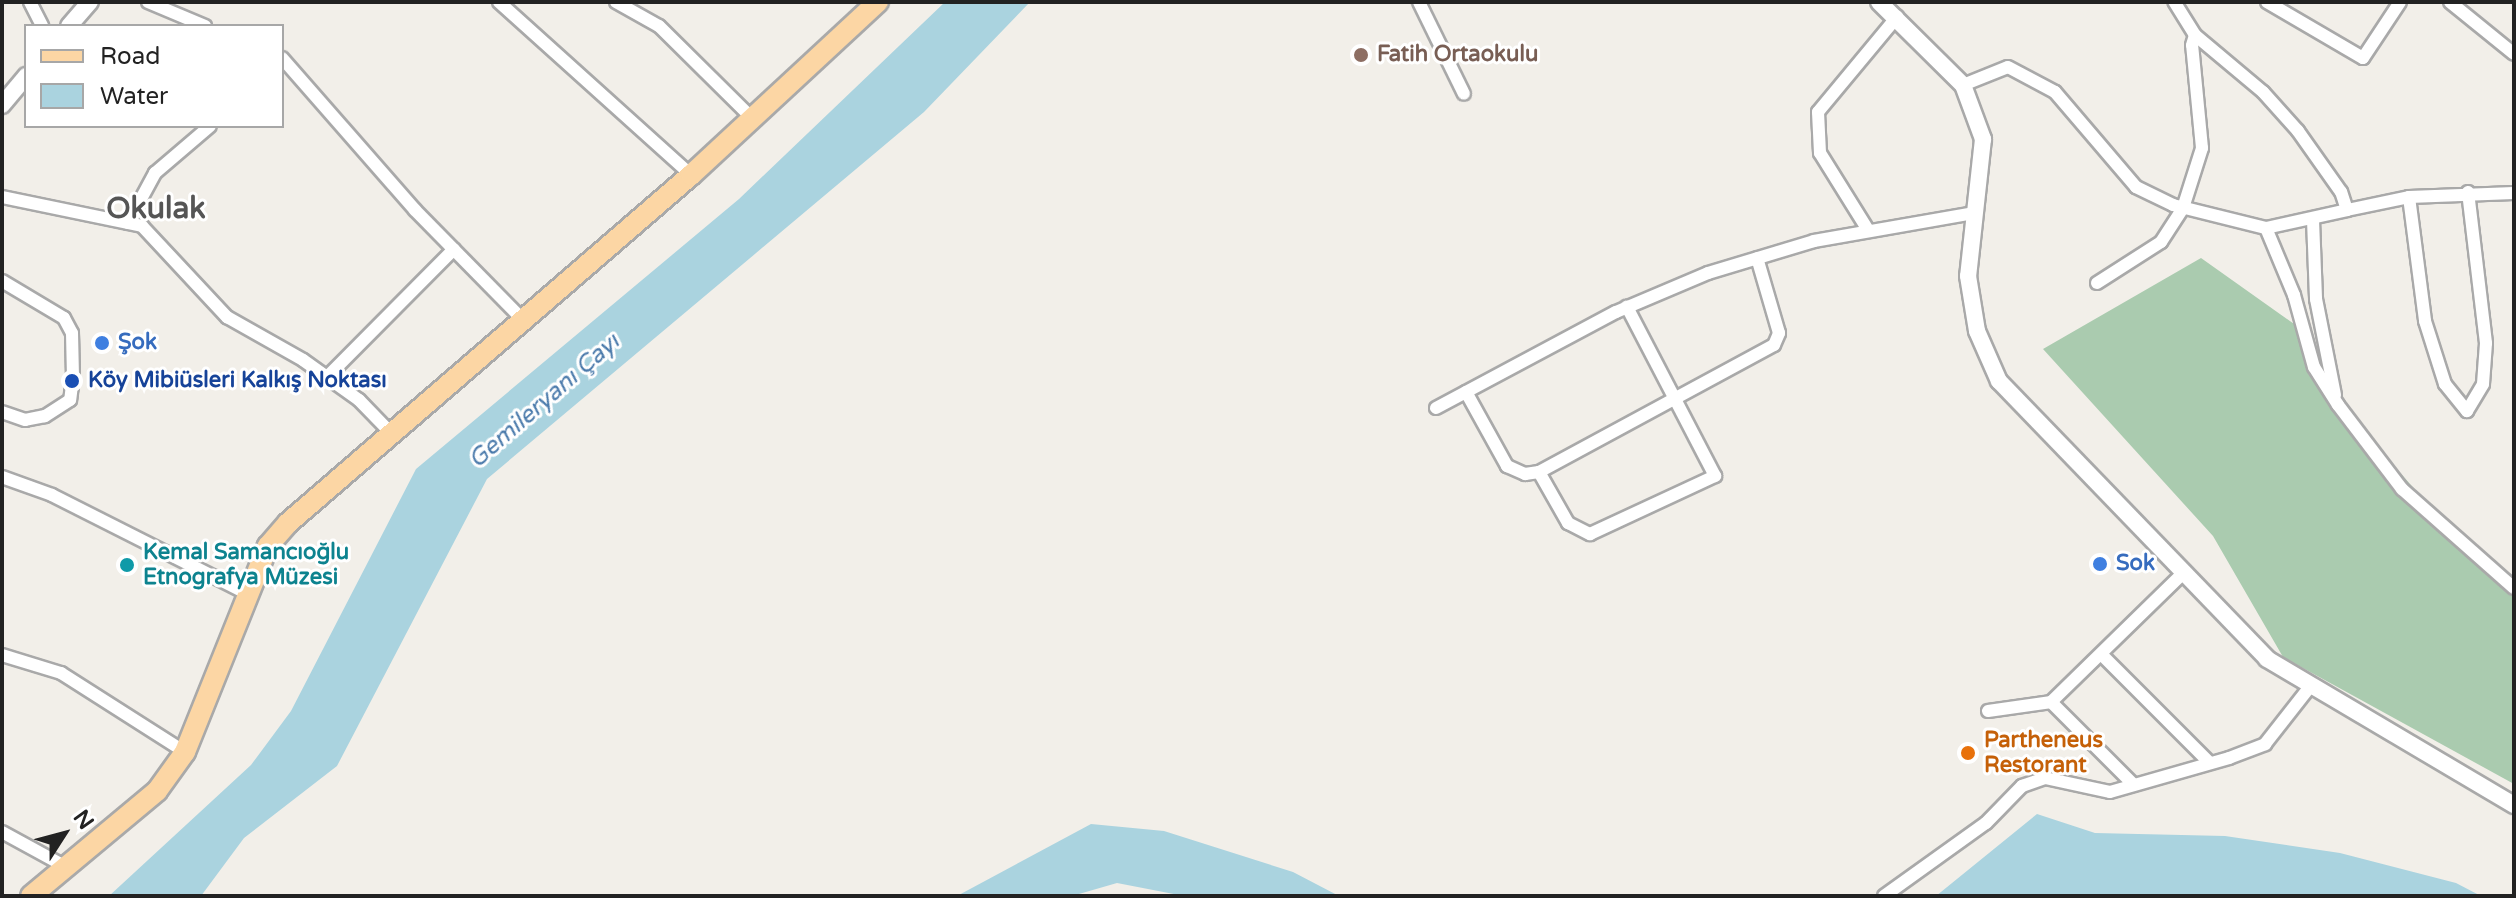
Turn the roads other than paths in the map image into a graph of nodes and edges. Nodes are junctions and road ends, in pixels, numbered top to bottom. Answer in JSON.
{"nodes":[{"id":1,"x":30,"y":2,"type":"edge"},
{"id":2,"x":90,"y":2,"type":"edge"},
{"id":3,"x":148,"y":2,"type":"edge"},
{"id":4,"x":499,"y":2,"type":"edge"},
{"id":5,"x":616,"y":2,"type":"edge"},
{"id":6,"x":645,"y":2,"type":"edge"},
{"id":7,"x":877,"y":2,"type":"edge"},
{"id":8,"x":1419,"y":2,"type":"edge"},
{"id":9,"x":1879,"y":2,"type":"edge"},
{"id":10,"x":2174,"y":2,"type":"edge"},
{"id":11,"x":2267,"y":2,"type":"edge"},
{"id":12,"x":2400,"y":2,"type":"edge"},
{"id":13,"x":2450,"y":2,"type":"edge"},
{"id":14,"x":638,"y":14,"type":"junction"},
{"id":15,"x":1897,"y":17,"type":"junction"},
{"id":16,"x":41,"y":24,"type":"edge"},
{"id":17,"x":71,"y":24,"type":"edge"},
{"id":18,"x":200,"y":24,"type":"edge"},
{"id":19,"x":2195,"y":35,"type":"junction"},
{"id":20,"x":2513,"y":48,"type":"edge"},
{"id":21,"x":284,"y":61,"type":"edge"},
{"id":22,"x":24,"y":78,"type":"edge"},
{"id":23,"x":1963,"y":85,"type":"junction"},
{"id":24,"x":1464,"y":94,"type":"dead end"},
{"id":25,"x":2,"y":105,"type":"edge"},
{"id":26,"x":751,"y":117,"type":"junction"},
{"id":27,"x":208,"y":128,"type":"edge"},
{"id":28,"x":691,"y":175,"type":"junction"},
{"id":29,"x":2468,"y":192,"type":"junction"},
{"id":30,"x":2514,"y":193,"type":"edge"},
{"id":31,"x":2,"y":197,"type":"edge"},
{"id":32,"x":2409,"y":197,"type":"junction"},
{"id":33,"x":2183,"y":208,"type":"junction"},
{"id":34,"x":2347,"y":210,"type":"junction"},
{"id":35,"x":1975,"y":213,"type":"junction"},
{"id":36,"x":2313,"y":220,"type":"junction"},
{"id":37,"x":128,"y":223,"type":"junction"},
{"id":38,"x":2266,"y":228,"type":"junction"},
{"id":39,"x":1868,"y":230,"type":"junction"},
{"id":40,"x":454,"y":249,"type":"junction"},
{"id":41,"x":1757,"y":258,"type":"junction"},
{"id":42,"x":2,"y":281,"type":"edge"},
{"id":43,"x":2097,"y":283,"type":"dead end"},
{"id":44,"x":1627,"y":307,"type":"junction"},
{"id":45,"x":521,"y":318,"type":"junction"},
{"id":46,"x":327,"y":377,"type":"junction"},
{"id":47,"x":1466,"y":392,"type":"junction"},
{"id":48,"x":1677,"y":401,"type":"junction"},
{"id":49,"x":2338,"y":405,"type":"junction"},
{"id":50,"x":1436,"y":408,"type":"dead end"},
{"id":51,"x":2,"y":412,"type":"edge"},
{"id":52,"x":389,"y":431,"type":"junction"},
{"id":53,"x":1539,"y":472,"type":"junction"},
{"id":54,"x":2,"y":477,"type":"edge"},
{"id":55,"x":2184,"y":572,"type":"junction"},
{"id":56,"x":2514,"y":588,"type":"edge"},
{"id":57,"x":248,"y":594,"type":"junction"},
{"id":58,"x":2101,"y":654,"type":"junction"},
{"id":59,"x":2,"y":655,"type":"edge"},
{"id":60,"x":2312,"y":684,"type":"junction"},
{"id":61,"x":2051,"y":702,"type":"junction"},
{"id":62,"x":1988,"y":711,"type":"dead end"},
{"id":63,"x":185,"y":752,"type":"junction"},
{"id":64,"x":2210,"y":763,"type":"junction"},
{"id":65,"x":2134,"y":785,"type":"junction"},
{"id":66,"x":2514,"y":805,"type":"edge"},
{"id":67,"x":2,"y":832,"type":"edge"},
{"id":68,"x":64,"y":866,"type":"junction"},
{"id":69,"x":31,"y":896,"type":"edge"},
{"id":70,"x":1884,"y":896,"type":"edge"}],
"edges":[{"from":1,"to":16,"type":"street"},
{"from":2,"to":17,"type":"street"},
{"from":3,"to":18,"type":"street"},
{"from":4,"to":28,"type":"street"},
{"from":5,"to":14,"type":"street"},
{"from":6,"to":14,"type":"street"},
{"from":7,"to":26,"type":"main road"},
{"from":8,"to":24,"type":"street"},
{"from":9,"to":15,"type":"street"},
{"from":10,"to":19,"type":"street"},
{"from":11,"to":12,"type":"street"},
{"from":13,"to":20,"type":"street"},
{"from":14,"to":26,"type":"street"},
{"from":15,"to":23,"type":"street"},
{"from":15,"to":39,"type":"street"},
{"from":19,"to":33,"type":"street"},
{"from":19,"to":34,"type":"street"},
{"from":21,"to":40,"type":"street"},
{"from":22,"to":25,"type":"street"},
{"from":23,"to":33,"type":"street"},
{"from":23,"to":35,"type":"street"},
{"from":26,"to":28,"type":"main road"},
{"from":27,"to":37,"type":"street"},
{"from":28,"to":45,"type":"main road"},
{"from":29,"to":30,"type":"street"},
{"from":29,"to":32,"type":"street"},
{"from":29,"to":32,"type":"street"},
{"from":31,"to":37,"type":"street"},
{"from":32,"to":34,"type":"street"},
{"from":33,"to":38,"type":"street"},
{"from":33,"to":43,"type":"street"},
{"from":34,"to":36,"type":"street"},
{"from":35,"to":39,"type":"street"},
{"from":35,"to":55,"type":"street"},
{"from":36,"to":38,"type":"street"},
{"from":36,"to":49,"type":"street"},
{"from":37,"to":46,"type":"street"},
{"from":38,"to":49,"type":"street"},
{"from":39,"to":41,"type":"street"},
{"from":40,"to":45,"type":"street"},
{"from":40,"to":46,"type":"street"},
{"from":41,"to":44,"type":"street"},
{"from":41,"to":48,"type":"street"},
{"from":42,"to":51,"type":"street"},
{"from":44,"to":47,"type":"street"},
{"from":44,"to":48,"type":"street"},
{"from":45,"to":52,"type":"main road"},
{"from":46,"to":52,"type":"street"},
{"from":47,"to":50,"type":"street"},
{"from":47,"to":53,"type":"street"},
{"from":48,"to":53,"type":"street"},
{"from":48,"to":53,"type":"street"},
{"from":49,"to":56,"type":"street"},
{"from":52,"to":57,"type":"main road"},
{"from":54,"to":57,"type":"street"},
{"from":55,"to":58,"type":"street"},
{"from":55,"to":60,"type":"street"},
{"from":57,"to":63,"type":"main road"},
{"from":58,"to":61,"type":"street"},
{"from":58,"to":64,"type":"street"},
{"from":59,"to":63,"type":"street"},
{"from":60,"to":64,"type":"street"},
{"from":60,"to":66,"type":"street"},
{"from":61,"to":62,"type":"street"},
{"from":61,"to":65,"type":"street"},
{"from":63,"to":68,"type":"main road"},
{"from":64,"to":65,"type":"street"},
{"from":65,"to":70,"type":"street"},
{"from":67,"to":68,"type":"street"},
{"from":68,"to":69,"type":"main road"}]}
